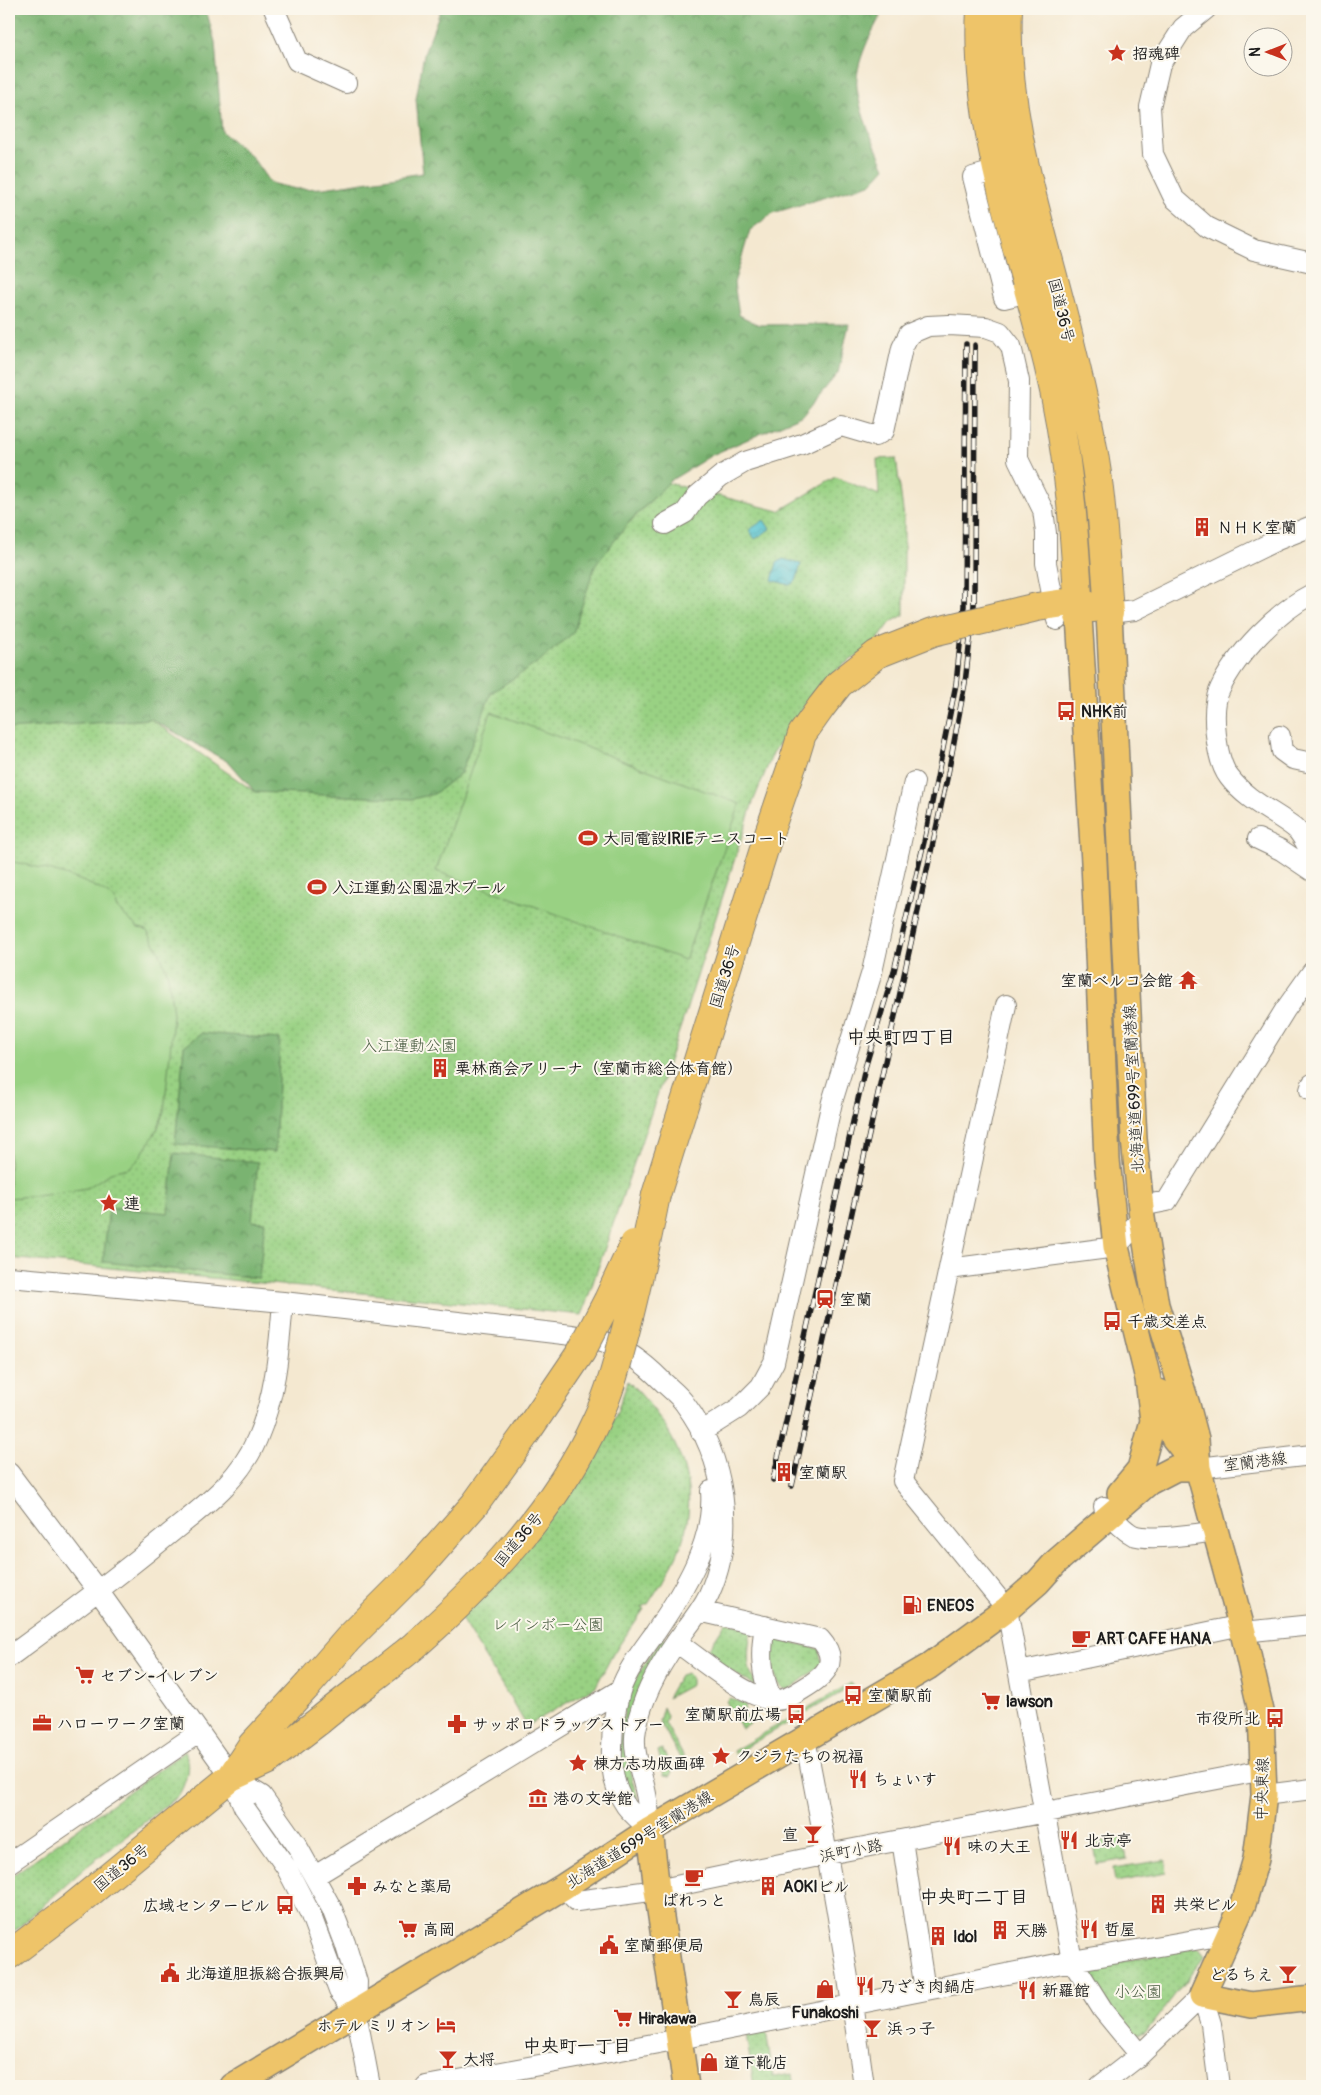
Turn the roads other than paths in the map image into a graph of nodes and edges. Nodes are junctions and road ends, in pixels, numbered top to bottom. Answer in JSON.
{"nodes":[{"id":1,"x":274,"y":9,"type":"edge"},
{"id":2,"x":981,"y":9,"type":"edge"},
{"id":3,"x":1008,"y":9,"type":"edge"},
{"id":4,"x":1206,"y":9,"type":"edge"},
{"id":5,"x":346,"y":83,"type":"dead end"},
{"id":6,"x":1312,"y":263,"type":"edge"},
{"id":7,"x":665,"y":524,"type":"dead end"},
{"id":8,"x":1312,"y":526,"type":"edge"},
{"id":9,"x":1312,"y":594,"type":"edge"},
{"id":10,"x":1057,"y":612,"type":"junction"},
{"id":11,"x":1109,"y":613,"type":"junction"},
{"id":12,"x":1285,"y":740,"type":"dead end"},
{"id":13,"x":1312,"y":764,"type":"edge"},
{"id":14,"x":914,"y":782,"type":"dead end"},
{"id":15,"x":1258,"y":838,"type":"dead end"},
{"id":16,"x":1312,"y":854,"type":"edge"},
{"id":17,"x":1312,"y":871,"type":"edge"},
{"id":18,"x":1312,"y":972,"type":"edge"},
{"id":19,"x":1006,"y":1005,"type":"dead end"},
{"id":20,"x":656,"y":1195,"type":"junction"},
{"id":21,"x":1141,"y":1212,"type":"junction"},
{"id":22,"x":1116,"y":1247,"type":"junction"},
{"id":23,"x":949,"y":1269,"type":"junction"},
{"id":24,"x":9,"y":1277,"type":"edge"},
{"id":25,"x":283,"y":1302,"type":"junction"},
{"id":26,"x":1148,"y":1379,"type":"junction"},
{"id":27,"x":701,"y":1432,"type":"junction"},
{"id":28,"x":1312,"y":1455,"type":"edge"},
{"id":29,"x":1198,"y":1468,"type":"junction"},
{"id":30,"x":9,"y":1473,"type":"edge"},
{"id":31,"x":1112,"y":1516,"type":"junction"},
{"id":32,"x":1216,"y":1531,"type":"junction"},
{"id":33,"x":99,"y":1592,"type":"junction"},
{"id":34,"x":1007,"y":1610,"type":"junction"},
{"id":35,"x":699,"y":1612,"type":"junction"},
{"id":36,"x":1312,"y":1625,"type":"edge"},
{"id":37,"x":765,"y":1626,"type":"junction"},
{"id":38,"x":1242,"y":1628,"type":"junction"},
{"id":39,"x":676,"y":1642,"type":"junction"},
{"id":40,"x":9,"y":1657,"type":"edge"},
{"id":41,"x":1018,"y":1672,"type":"junction"},
{"id":42,"x":620,"y":1690,"type":"junction"},
{"id":43,"x":772,"y":1700,"type":"junction"},
{"id":44,"x":198,"y":1733,"type":"junction"},
{"id":45,"x":805,"y":1739,"type":"junction"},
{"id":46,"x":1264,"y":1770,"type":"junction"},
{"id":47,"x":231,"y":1777,"type":"junction"},
{"id":48,"x":1312,"y":1789,"type":"edge"},
{"id":49,"x":1264,"y":1795,"type":"junction"},
{"id":50,"x":1045,"y":1813,"type":"junction"},
{"id":51,"x":650,"y":1830,"type":"junction"},
{"id":52,"x":902,"y":1840,"type":"junction"},
{"id":53,"x":828,"y":1854,"type":"junction"},
{"id":54,"x":9,"y":1862,"type":"edge"},
{"id":55,"x":315,"y":1876,"type":"junction"},
{"id":56,"x":563,"y":1887,"type":"junction"},
{"id":57,"x":657,"y":1890,"type":"junction"},
{"id":58,"x":1230,"y":1934,"type":"junction"},
{"id":59,"x":9,"y":1955,"type":"edge"},
{"id":60,"x":1072,"y":1961,"type":"junction"},
{"id":61,"x":924,"y":1990,"type":"junction"},
{"id":62,"x":1202,"y":1995,"type":"junction"},
{"id":63,"x":1312,"y":1998,"type":"edge"},
{"id":64,"x":853,"y":2005,"type":"junction"},
{"id":65,"x":356,"y":2012,"type":"junction"},
{"id":66,"x":680,"y":2039,"type":"junction"},
{"id":67,"x":1140,"y":2055,"type":"junction"},
{"id":68,"x":233,"y":2086,"type":"edge"},
{"id":69,"x":370,"y":2086,"type":"edge"},
{"id":70,"x":426,"y":2086,"type":"edge"},
{"id":71,"x":686,"y":2086,"type":"edge"},
{"id":72,"x":864,"y":2086,"type":"edge"},
{"id":73,"x":1100,"y":2086,"type":"edge"},
{"id":74,"x":1219,"y":2086,"type":"edge"}],
"edges":[{"from":1,"to":5,"type":"street"},
{"from":2,"to":10,"type":"highway","name":"国道36号"},
{"from":3,"to":11,"type":"highway","name":"国道36号"},
{"from":4,"to":6,"type":"street"},
{"from":7,"to":10,"type":"street"},
{"from":8,"to":11,"type":"street"},
{"from":9,"to":16,"type":"street"},
{"from":10,"to":11,"type":"highway"},
{"from":10,"to":20,"type":"highway","name":"国道36号","bridge":true},
{"from":10,"to":22,"type":"main road","name":"北海道道699号室蘭港線"},
{"from":11,"to":21,"type":"main road","name":"北海道道699号室蘭港線"},
{"from":12,"to":13,"type":"street"},
{"from":14,"to":27,"type":"street"},
{"from":15,"to":17,"type":"street"},
{"from":18,"to":21,"type":"street"},
{"from":19,"to":23,"type":"street"},
{"from":20,"to":47,"type":"highway","name":"国道36号","bridge":true},
{"from":20,"to":47,"type":"highway","name":"国道36号","bridge":true},
{"from":21,"to":22,"type":"street"},
{"from":21,"to":29,"type":"main road","name":"北海道道699号室蘭港線"},
{"from":22,"to":23,"type":"street"},
{"from":22,"to":26,"type":"main road","name":"北海道道699号室蘭港線"},
{"from":23,"to":34,"type":"street"},
{"from":24,"to":25,"type":"street"},
{"from":25,"to":27,"type":"street"},
{"from":25,"to":33,"type":"street"},
{"from":26,"to":29,"type":"main road","name":"北海道道699号室蘭港線"},
{"from":26,"to":31,"type":"main road","name":"北海道道699号室蘭港線"},
{"from":27,"to":35,"type":"street"},
{"from":27,"to":42,"type":"street"},
{"from":28,"to":29,"type":"street","name":"室蘭港線"},
{"from":29,"to":31,"type":"main road","name":"北海道道699号室蘭港線"},
{"from":29,"to":32,"type":"main road","name":"中央東線"},
{"from":30,"to":33,"type":"street"},
{"from":31,"to":32,"type":"street"},
{"from":31,"to":34,"type":"main road","name":"北海道道699号室蘭港線"},
{"from":32,"to":38,"type":"main road","name":"中央東線"},
{"from":33,"to":40,"type":"street"},
{"from":33,"to":44,"type":"street"},
{"from":34,"to":41,"type":"street"},
{"from":34,"to":45,"type":"main road","name":"北海道道699号室蘭港線"},
{"from":35,"to":37,"type":"street"},
{"from":35,"to":39,"type":"street"},
{"from":36,"to":38,"type":"street"},
{"from":37,"to":43,"type":"street"},
{"from":37,"to":43,"type":"street"},
{"from":38,"to":41,"type":"street"},
{"from":38,"to":46,"type":"main road","name":"中央東線"},
{"from":39,"to":43,"type":"street"},
{"from":39,"to":51,"type":"street"},
{"from":41,"to":50,"type":"street"},
{"from":42,"to":51,"type":"street"},
{"from":42,"to":55,"type":"street"},
{"from":44,"to":47,"type":"street"},
{"from":44,"to":54,"type":"street"},
{"from":45,"to":51,"type":"main road","name":"北海道道699号室蘭港線"},
{"from":45,"to":53,"type":"street"},
{"from":46,"to":49,"type":"main road","name":"中央東線"},
{"from":46,"to":50,"type":"street","name":"浜町小路"},
{"from":47,"to":55,"type":"street"},
{"from":47,"to":59,"type":"highway","name":"国道36号"},
{"from":47,"to":65,"type":"street"},
{"from":48,"to":49,"type":"street"},
{"from":49,"to":58,"type":"main road","name":"中央東線"},
{"from":50,"to":52,"type":"street","name":"浜町小路"},
{"from":50,"to":60,"type":"street"},
{"from":51,"to":56,"type":"main road","name":"北海道道699号室蘭港線"},
{"from":51,"to":57,"type":"main road"},
{"from":52,"to":53,"type":"street","name":"浜町小路"},
{"from":52,"to":61,"type":"street"},
{"from":53,"to":57,"type":"street","name":"浜町小路"},
{"from":53,"to":64,"type":"street"},
{"from":55,"to":65,"type":"street"},
{"from":56,"to":57,"type":"street","name":"浜町小路"},
{"from":56,"to":65,"type":"main road","name":"北海道道699号室蘭港線"},
{"from":57,"to":66,"type":"main road"},
{"from":58,"to":60,"type":"street"},
{"from":58,"to":62,"type":"main road","name":"中央東線"},
{"from":60,"to":61,"type":"street"},
{"from":60,"to":67,"type":"street"},
{"from":61,"to":64,"type":"street"},
{"from":62,"to":63,"type":"main road"},
{"from":62,"to":67,"type":"street"},
{"from":62,"to":74,"type":"street"},
{"from":64,"to":66,"type":"street"},
{"from":64,"to":72,"type":"street"},
{"from":65,"to":68,"type":"main road","name":"北海道道699号室蘭港線"},
{"from":65,"to":69,"type":"street"},
{"from":66,"to":70,"type":"street"},
{"from":66,"to":71,"type":"main road"},
{"from":67,"to":73,"type":"street"}]}
